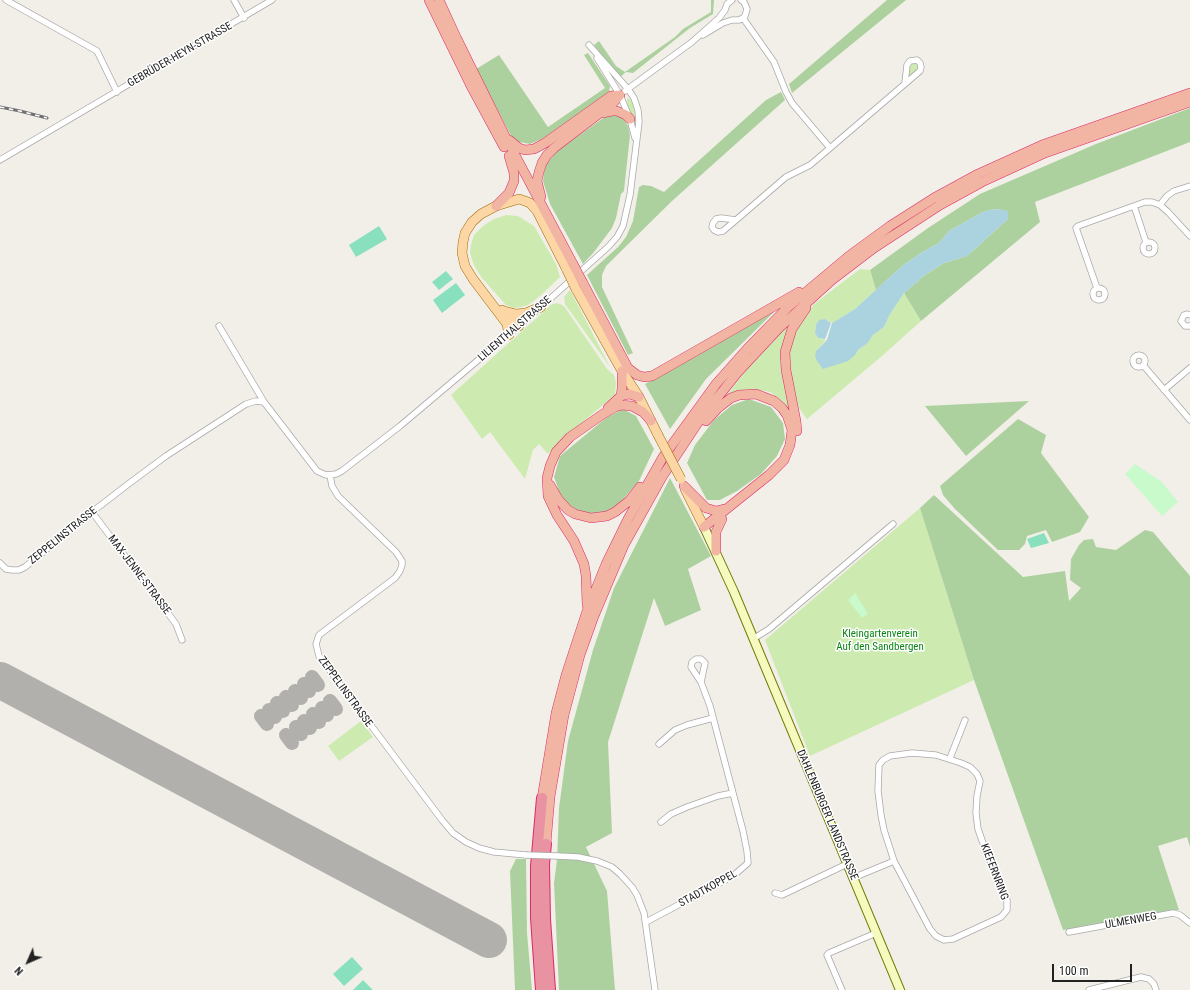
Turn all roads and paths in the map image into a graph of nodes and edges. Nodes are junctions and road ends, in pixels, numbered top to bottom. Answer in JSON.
{"nodes":[{"id":1,"x":6,"y":0,"type":"edge"},
{"id":2,"x":234,"y":0,"type":"edge"},
{"id":3,"x":272,"y":0,"type":"edge"},
{"id":4,"x":429,"y":0,"type":"edge"},
{"id":5,"x":439,"y":0,"type":"edge"},
{"id":6,"x":744,"y":1,"type":"edge"},
{"id":7,"x":727,"y":3,"type":"edge"},
{"id":8,"x":244,"y":18,"type":"junction"},
{"id":9,"x":743,"y":18,"type":"junction"},
{"id":10,"x":732,"y":20,"type":"junction"},
{"id":11,"x":692,"y":42,"type":"junction"},
{"id":12,"x":905,"y":83,"type":"dead end"},
{"id":13,"x":117,"y":92,"type":"junction"},
{"id":14,"x":624,"y":92,"type":"junction"},
{"id":15,"x":1190,"y":93,"type":"edge"},
{"id":16,"x":1190,"y":102,"type":"edge"},
{"id":17,"x":598,"y":114,"type":"junction"},
{"id":18,"x":630,"y":119,"type":"junction"},
{"id":19,"x":505,"y":136,"type":"junction"},
{"id":20,"x":636,"y":141,"type":"junction"},
{"id":21,"x":830,"y":148,"type":"junction"},
{"id":22,"x":509,"y":156,"type":"junction"},
{"id":23,"x":0,"y":160,"type":"edge"},
{"id":24,"x":1190,"y":186,"type":"edge"},
{"id":25,"x":1160,"y":205,"type":"junction"},
{"id":26,"x":496,"y":206,"type":"junction"},
{"id":27,"x":1134,"y":206,"type":"junction"},
{"id":28,"x":540,"y":210,"type":"junction"},
{"id":29,"x":736,"y":220,"type":"dead end"},
{"id":30,"x":1190,"y":236,"type":"edge"},
{"id":31,"x":1146,"y":242,"type":"dead end"},
{"id":32,"x":1097,"y":288,"type":"dead end"},
{"id":33,"x":811,"y":292,"type":"junction"},
{"id":34,"x":485,"y":294,"type":"junction"},
{"id":35,"x":541,"y":307,"type":"junction"},
{"id":36,"x":500,"y":309,"type":"junction"},
{"id":37,"x":1190,"y":315,"type":"edge"},
{"id":38,"x":219,"y":326,"type":"dead end"},
{"id":39,"x":519,"y":326,"type":"junction"},
{"id":40,"x":1190,"y":326,"type":"edge"},
{"id":41,"x":509,"y":335,"type":"junction"},
{"id":42,"x":1143,"y":365,"type":"dead end"},
{"id":43,"x":1190,"y":368,"type":"edge"},
{"id":44,"x":625,"y":370,"type":"junction"},
{"id":45,"x":1164,"y":390,"type":"junction"},
{"id":46,"x":621,"y":396,"type":"junction"},
{"id":47,"x":639,"y":397,"type":"junction"},
{"id":48,"x":264,"y":402,"type":"junction"},
{"id":49,"x":603,"y":414,"type":"junction"},
{"id":50,"x":1190,"y":420,"type":"edge"},
{"id":51,"x":651,"y":421,"type":"junction"},
{"id":52,"x":679,"y":450,"type":"junction"},
{"id":53,"x":654,"y":471,"type":"junction"},
{"id":54,"x":330,"y":475,"type":"junction"},
{"id":55,"x":547,"y":478,"type":"junction"},
{"id":56,"x":682,"y":483,"type":"junction"},
{"id":57,"x":730,"y":507,"type":"junction"},
{"id":58,"x":92,"y":512,"type":"junction"},
{"id":59,"x":722,"y":519,"type":"junction"},
{"id":60,"x":893,"y":524,"type":"dead end"},
{"id":61,"x":704,"y":527,"type":"junction"},
{"id":62,"x":717,"y":553,"type":"junction"},
{"id":63,"x":0,"y":563,"type":"edge"},
{"id":64,"x":587,"y":611,"type":"junction"},
{"id":65,"x":753,"y":639,"type":"junction"},
{"id":66,"x":182,"y":640,"type":"dead end"},
{"id":67,"x":701,"y":682,"type":"dead end"},
{"id":68,"x":713,"y":718,"type":"junction"},
{"id":69,"x":965,"y":720,"type":"dead end"},
{"id":70,"x":659,"y":744,"type":"dead end"},
{"id":71,"x":950,"y":758,"type":"junction"},
{"id":72,"x":733,"y":793,"type":"junction"},
{"id":73,"x":542,"y":798,"type":"joint"},
{"id":74,"x":661,"y":822,"type":"dead end"},
{"id":75,"x":546,"y":844,"type":"joint"},
{"id":76,"x":894,"y":861,"type":"junction"},
{"id":77,"x":847,"y":864,"type":"junction"},
{"id":78,"x":853,"y":878,"type":"junction"},
{"id":79,"x":775,"y":893,"type":"dead end"},
{"id":80,"x":646,"y":922,"type":"junction"},
{"id":81,"x":1190,"y":924,"type":"edge"},
{"id":82,"x":1069,"y":932,"type":"dead end"},
{"id":83,"x":876,"y":933,"type":"junction"},
{"id":84,"x":541,"y":990,"type":"edge"},
{"id":85,"x":550,"y":990,"type":"edge"},
{"id":86,"x":655,"y":990,"type":"edge"},
{"id":87,"x":842,"y":990,"type":"edge"},
{"id":88,"x":900,"y":990,"type":"edge"},
{"id":89,"x":1089,"y":990,"type":"edge"},
{"id":90,"x":1156,"y":990,"type":"edge"}],
"edges":[{"from":1,"to":13,"type":"street","name":"GEBRÜDER-HEYN-STRASSE"},
{"from":2,"to":8,"type":"street","name":"GEBRÜDER-HEYN-STRASSE"},
{"from":3,"to":8,"type":"street","name":"GEBRÜDER-HEYN-STRASSE"},
{"from":4,"to":22,"type":"highway"},
{"from":5,"to":19,"type":"highway"},
{"from":6,"to":9,"type":"street"},
{"from":7,"to":10,"type":"street"},
{"from":7,"to":11,"type":"street"},
{"from":8,"to":13,"type":"street","name":"GEBRÜDER-HEYN-STRASSE"},
{"from":9,"to":10,"type":"street"},
{"from":9,"to":21,"type":"street"},
{"from":10,"to":11,"type":"street"},
{"from":11,"to":14,"type":"street"},
{"from":12,"to":21,"type":"street"},
{"from":13,"to":23,"type":"street","name":"GEBRÜDER-HEYN-STRASSE"},
{"from":14,"to":14,"type":"street"},
{"from":14,"to":17,"type":"highway"},
{"from":14,"to":18,"type":"street","name":"LILIENTHALSTRASSE"},
{"from":14,"to":19,"type":"highway"},
{"from":14,"to":20,"type":"street","name":"LILIENTHALSTRASSE"},
{"from":15,"to":33,"type":"highway"},
{"from":16,"to":33,"type":"highway"},
{"from":17,"to":18,"type":"highway"},
{"from":17,"to":28,"type":"highway"},
{"from":18,"to":20,"type":"street","name":"LILIENTHALSTRASSE"},
{"from":19,"to":28,"type":"highway"},
{"from":20,"to":35,"type":"street","name":"LILIENTHALSTRASSE"},
{"from":21,"to":29,"type":"street"},
{"from":22,"to":26,"type":"highway"},
{"from":22,"to":28,"type":"highway"},
{"from":24,"to":25,"type":"street"},
{"from":25,"to":27,"type":"street"},
{"from":25,"to":30,"type":"street"},
{"from":26,"to":28,"type":"main road"},
{"from":26,"to":34,"type":"main road"},
{"from":27,"to":31,"type":"street"},
{"from":27,"to":32,"type":"street"},
{"from":28,"to":44,"type":"highway","bridge":true},
{"from":33,"to":44,"type":"highway"},
{"from":33,"to":52,"type":"highway"},
{"from":33,"to":53,"type":"highway"},
{"from":33,"to":59,"type":"highway"},
{"from":34,"to":36,"type":"main road"},
{"from":34,"to":41,"type":"main road"},
{"from":35,"to":36,"type":"main road"},
{"from":35,"to":39,"type":"street","name":"LILIENTHALSTRASSE"},
{"from":36,"to":39,"type":"main road"},
{"from":37,"to":40,"type":"street"},
{"from":38,"to":48,"type":"street"},
{"from":39,"to":41,"type":"street","name":"LILIENTHALSTRASSE"},
{"from":41,"to":54,"type":"street","name":"LILIENTHALSTRASSE"},
{"from":42,"to":45,"type":"street"},
{"from":43,"to":45,"type":"street"},
{"from":44,"to":46,"type":"highway"},
{"from":44,"to":47,"type":"main road"},
{"from":45,"to":50,"type":"street"},
{"from":46,"to":47,"type":"highway"},
{"from":46,"to":49,"type":"highway"},
{"from":47,"to":51,"type":"main road"},
{"from":48,"to":54,"type":"street"},
{"from":48,"to":58,"type":"street","name":"ZEPPELINSTRASSE"},
{"from":49,"to":51,"type":"highway"},
{"from":49,"to":55,"type":"highway"},
{"from":51,"to":56,"type":"main road","bridge":true},
{"from":52,"to":57,"type":"highway"},
{"from":52,"to":75,"type":"highway"},
{"from":53,"to":55,"type":"highway"},
{"from":53,"to":64,"type":"highway"},
{"from":54,"to":80,"type":"street","name":"ZEPPELINSTRASSE","bridge":true},
{"from":55,"to":64,"type":"highway"},
{"from":56,"to":57,"type":"highway"},
{"from":56,"to":61,"type":"main road"},
{"from":57,"to":61,"type":"highway"},
{"from":58,"to":63,"type":"street","name":"ZEPPELINSTRASSE"},
{"from":58,"to":66,"type":"street","name":"MAX-JENNE-STRASSE"},
{"from":59,"to":61,"type":"highway"},
{"from":59,"to":62,"type":"highway"},
{"from":60,"to":65,"type":"street"},
{"from":61,"to":62,"type":"main road","name":"DAHLENBURGER LANDSTRASSE"},
{"from":62,"to":65,"type":"main road","name":"DAHLENBURGER LANDSTRASSE"},
{"from":64,"to":73,"type":"highway"},
{"from":65,"to":77,"type":"main road","name":"DAHLENBURGER LANDSTRASSE"},
{"from":67,"to":68,"type":"street","name":"STADTKOPPEL"},
{"from":68,"to":70,"type":"street"},
{"from":68,"to":72,"type":"street","name":"STADTKOPPEL"},
{"from":69,"to":71,"type":"street"},
{"from":71,"to":76,"type":"street","name":"KIEFERNRING"},
{"from":71,"to":76,"type":"street","name":"KIEFERNRING"},
{"from":72,"to":74,"type":"street"},
{"from":72,"to":80,"type":"street","name":"STADTKOPPEL"},
{"from":73,"to":84,"type":"highway"},
{"from":75,"to":85,"type":"highway"},
{"from":76,"to":78,"type":"street"},
{"from":77,"to":78,"type":"main road","name":"DAHLENBURGER LANDSTRASSE"},
{"from":77,"to":79,"type":"street"},
{"from":78,"to":83,"type":"main road","name":"DAHLENBURGER LANDSTRASSE"},
{"from":80,"to":86,"type":"street"},
{"from":81,"to":82,"type":"street","name":"ULMENWEG"},
{"from":83,"to":87,"type":"street"},
{"from":83,"to":88,"type":"main road","name":"DAHLENBURGER LANDSTRASSE"},
{"from":89,"to":90,"type":"street"}]}
